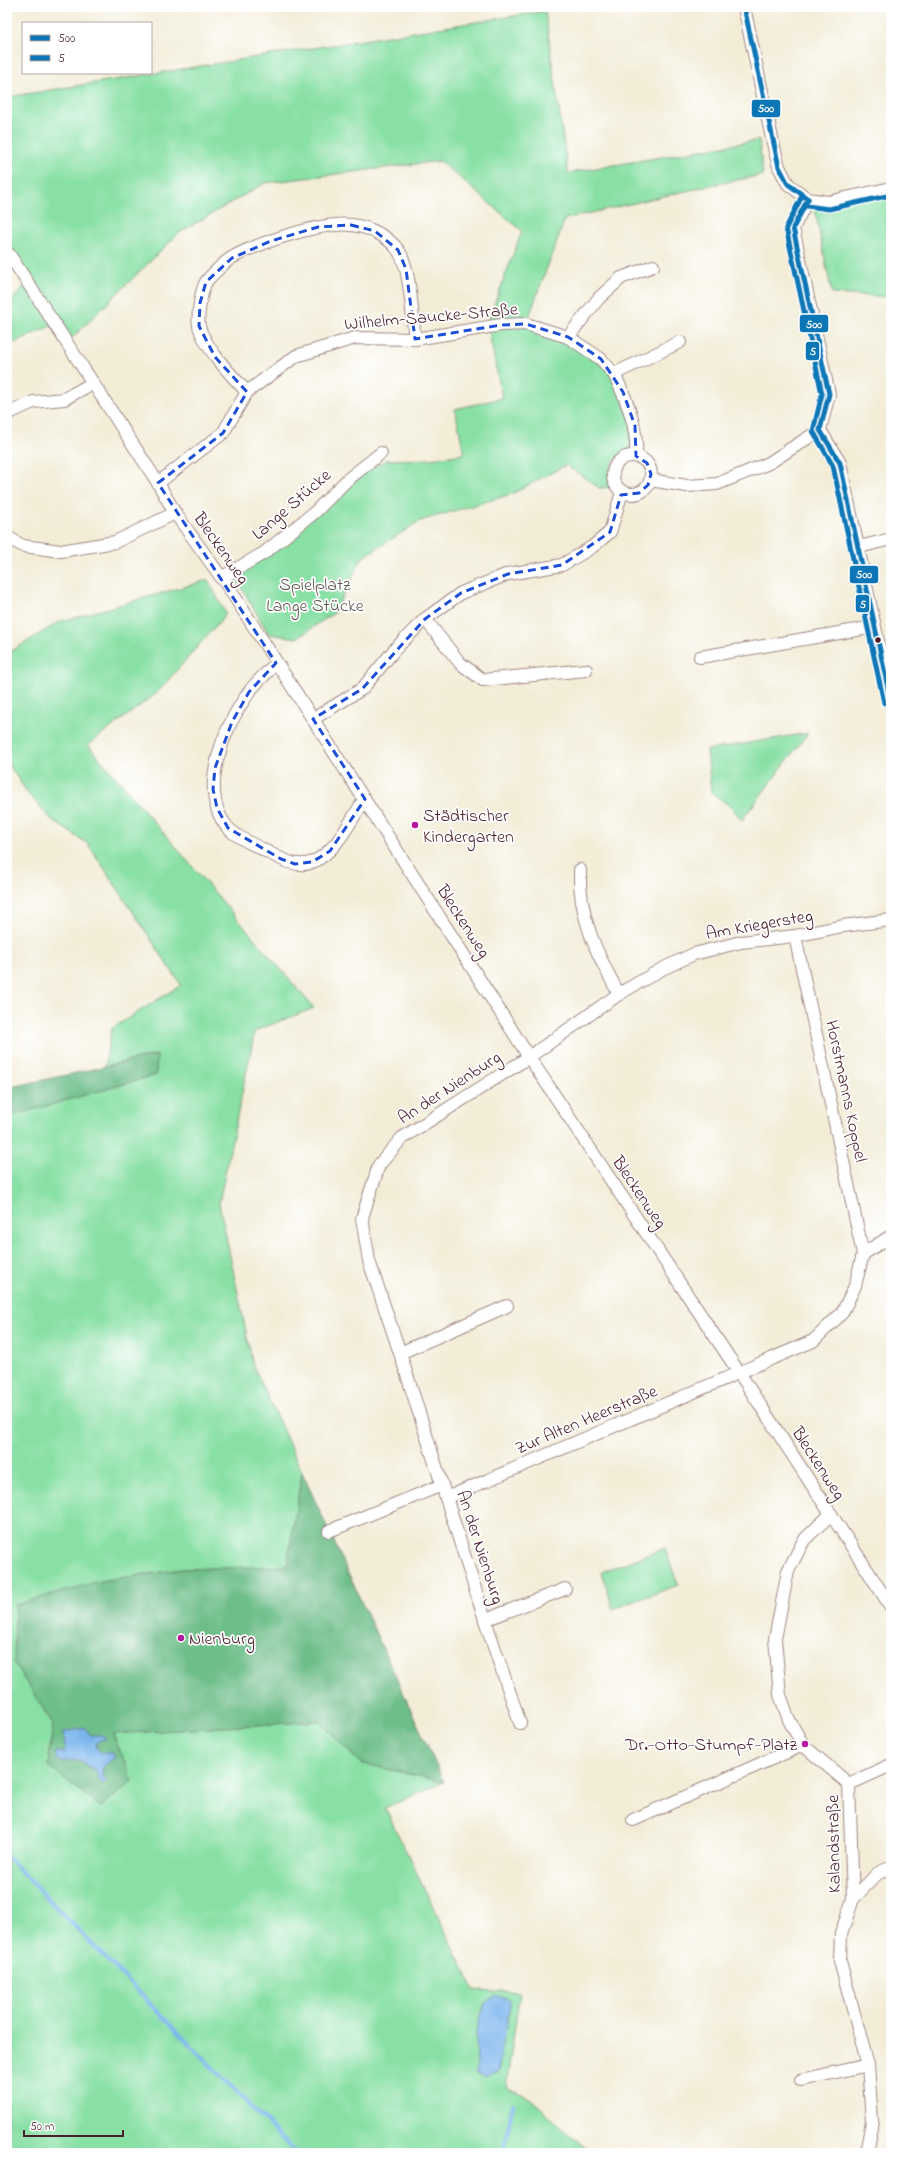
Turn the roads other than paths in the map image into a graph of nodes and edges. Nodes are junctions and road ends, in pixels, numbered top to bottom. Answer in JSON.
{"nodes":[{"id":1,"x":744,"y":7,"type":"edge"},
{"id":2,"x":891,"y":188,"type":"edge"},
{"id":3,"x":808,"y":199,"type":"junction"},
{"id":4,"x":8,"y":254,"type":"dead end"},
{"id":5,"x":653,"y":266,"type":"dead end"},
{"id":6,"x":568,"y":337,"type":"junction"},
{"id":7,"x":415,"y":339,"type":"junction"},
{"id":8,"x":680,"y":342,"type":"dead end"},
{"id":9,"x":614,"y":374,"type":"junction"},
{"id":10,"x":93,"y":383,"type":"junction"},
{"id":11,"x":247,"y":392,"type":"junction"},
{"id":12,"x":7,"y":414,"type":"edge"},
{"id":13,"x":820,"y":430,"type":"junction"},
{"id":14,"x":381,"y":453,"type":"dead end"},
{"id":15,"x":636,"y":456,"type":"junction"},
{"id":16,"x":650,"y":480,"type":"junction"},
{"id":17,"x":158,"y":483,"type":"junction"},
{"id":18,"x":622,"y":492,"type":"junction"},
{"id":19,"x":175,"y":513,"type":"junction"},
{"id":20,"x":7,"y":537,"type":"edge"},
{"id":21,"x":891,"y":539,"type":"edge"},
{"id":22,"x":859,"y":546,"type":"junction"},
{"id":23,"x":221,"y":578,"type":"junction"},
{"id":24,"x":425,"y":619,"type":"junction"},
{"id":25,"x":874,"y":627,"type":"junction"},
{"id":26,"x":700,"y":657,"type":"dead end"},
{"id":27,"x":276,"y":663,"type":"junction"},
{"id":28,"x":586,"y":670,"type":"dead end"},
{"id":29,"x":891,"y":702,"type":"edge"},
{"id":30,"x":313,"y":719,"type":"junction"},
{"id":31,"x":364,"y":799,"type":"junction"},
{"id":32,"x":580,"y":870,"type":"dead end"},
{"id":33,"x":891,"y":920,"type":"edge"},
{"id":34,"x":795,"y":936,"type":"junction"},
{"id":35,"x":619,"y":994,"type":"junction"},
{"id":36,"x":529,"y":1057,"type":"junction"},
{"id":37,"x":891,"y":1236,"type":"edge"},
{"id":38,"x":863,"y":1254,"type":"junction"},
{"id":39,"x":507,"y":1306,"type":"dead end"},
{"id":40,"x":400,"y":1353,"type":"junction"},
{"id":41,"x":740,"y":1374,"type":"junction"},
{"id":42,"x":442,"y":1485,"type":"junction"},
{"id":43,"x":446,"y":1498,"type":"junction"},
{"id":44,"x":831,"y":1514,"type":"junction"},
{"id":45,"x":329,"y":1531,"type":"dead end"},
{"id":46,"x":565,"y":1589,"type":"dead end"},
{"id":47,"x":891,"y":1607,"type":"edge"},
{"id":48,"x":485,"y":1620,"type":"junction"},
{"id":49,"x":520,"y":1723,"type":"dead end"},
{"id":50,"x":803,"y":1745,"type":"junction"},
{"id":51,"x":891,"y":1765,"type":"edge"},
{"id":52,"x":849,"y":1784,"type":"junction"},
{"id":53,"x":633,"y":1820,"type":"dead end"},
{"id":54,"x":891,"y":1867,"type":"edge"},
{"id":55,"x":853,"y":1899,"type":"junction"},
{"id":56,"x":868,"y":2065,"type":"junction"},
{"id":57,"x":801,"y":2080,"type":"dead end"},
{"id":58,"x":866,"y":2153,"type":"edge"}],
"edges":[{"from":1,"to":3,"type":"street"},
{"from":2,"to":3,"type":"street"},
{"from":3,"to":13,"type":"street"},
{"from":4,"to":10,"type":"street","name":"Bleckenweg"},
{"from":5,"to":6,"type":"street"},
{"from":6,"to":7,"type":"street","name":"Wilhelm-Saucke-Straße"},
{"from":6,"to":9,"type":"street","name":"Wilhelm-Saucke-Straße"},
{"from":7,"to":11,"type":"street","name":"Wilhelm-Saucke-Straße"},
{"from":7,"to":11,"type":"street"},
{"from":8,"to":9,"type":"street"},
{"from":9,"to":15,"type":"street","name":"Wilhelm-Saucke-Straße"},
{"from":10,"to":12,"type":"street"},
{"from":10,"to":17,"type":"street","name":"Bleckenweg"},
{"from":11,"to":17,"type":"street","name":"Wilhelm-Saucke-Straße"},
{"from":13,"to":16,"type":"street"},
{"from":13,"to":22,"type":"street"},
{"from":14,"to":23,"type":"street","name":"Lange Stücke"},
{"from":15,"to":16,"type":"street"},
{"from":15,"to":18,"type":"street"},
{"from":16,"to":18,"type":"street"},
{"from":17,"to":19,"type":"street","name":"Bleckenweg"},
{"from":18,"to":24,"type":"street"},
{"from":19,"to":20,"type":"street"},
{"from":19,"to":23,"type":"street","name":"Bleckenweg"},
{"from":21,"to":22,"type":"street"},
{"from":22,"to":25,"type":"street"},
{"from":23,"to":27,"type":"street","name":"Bleckenweg"},
{"from":24,"to":28,"type":"street"},
{"from":24,"to":30,"type":"street"},
{"from":25,"to":26,"type":"street"},
{"from":25,"to":29,"type":"street"},
{"from":27,"to":30,"type":"street","name":"Bleckenweg"},
{"from":27,"to":31,"type":"street"},
{"from":30,"to":31,"type":"street","name":"Bleckenweg"},
{"from":31,"to":36,"type":"street","name":"Bleckenweg"},
{"from":32,"to":35,"type":"street"},
{"from":33,"to":34,"type":"street","name":"Am Kriegersteg"},
{"from":34,"to":35,"type":"street","name":"Am Kriegersteg"},
{"from":34,"to":38,"type":"street","name":"Horstmanns Koppel"},
{"from":35,"to":36,"type":"street","name":"Am Kriegersteg"},
{"from":36,"to":40,"type":"street","name":"An der Nienburg"},
{"from":36,"to":41,"type":"street","name":"Bleckenweg"},
{"from":37,"to":38,"type":"street"},
{"from":38,"to":41,"type":"street","name":"Horstmanns Koppel"},
{"from":39,"to":40,"type":"street"},
{"from":40,"to":42,"type":"street","name":"An der Nienburg"},
{"from":41,"to":43,"type":"street","name":"Zur Alten Heerstraße"},
{"from":41,"to":44,"type":"street","name":"Bleckenweg"},
{"from":42,"to":43,"type":"street","name":"An der Nienburg"},
{"from":42,"to":45,"type":"street","name":"An der Nienburg"},
{"from":43,"to":48,"type":"street","name":"An der Nienburg"},
{"from":44,"to":47,"type":"street","name":"Bleckenweg"},
{"from":44,"to":50,"type":"street","name":"Kalandstraße"},
{"from":46,"to":48,"type":"street","name":"An der Nienburg"},
{"from":48,"to":49,"type":"street","name":"An der Nienburg"},
{"from":50,"to":52,"type":"street","name":"Kalandstraße"},
{"from":50,"to":53,"type":"street"},
{"from":51,"to":52,"type":"street","name":"Kalandstraße"},
{"from":52,"to":55,"type":"street","name":"Kalandstraße"},
{"from":54,"to":55,"type":"street"},
{"from":55,"to":56,"type":"street","name":"Kalandstraße"},
{"from":56,"to":57,"type":"street"},
{"from":56,"to":58,"type":"street","name":"Kalandstraße"}]}
